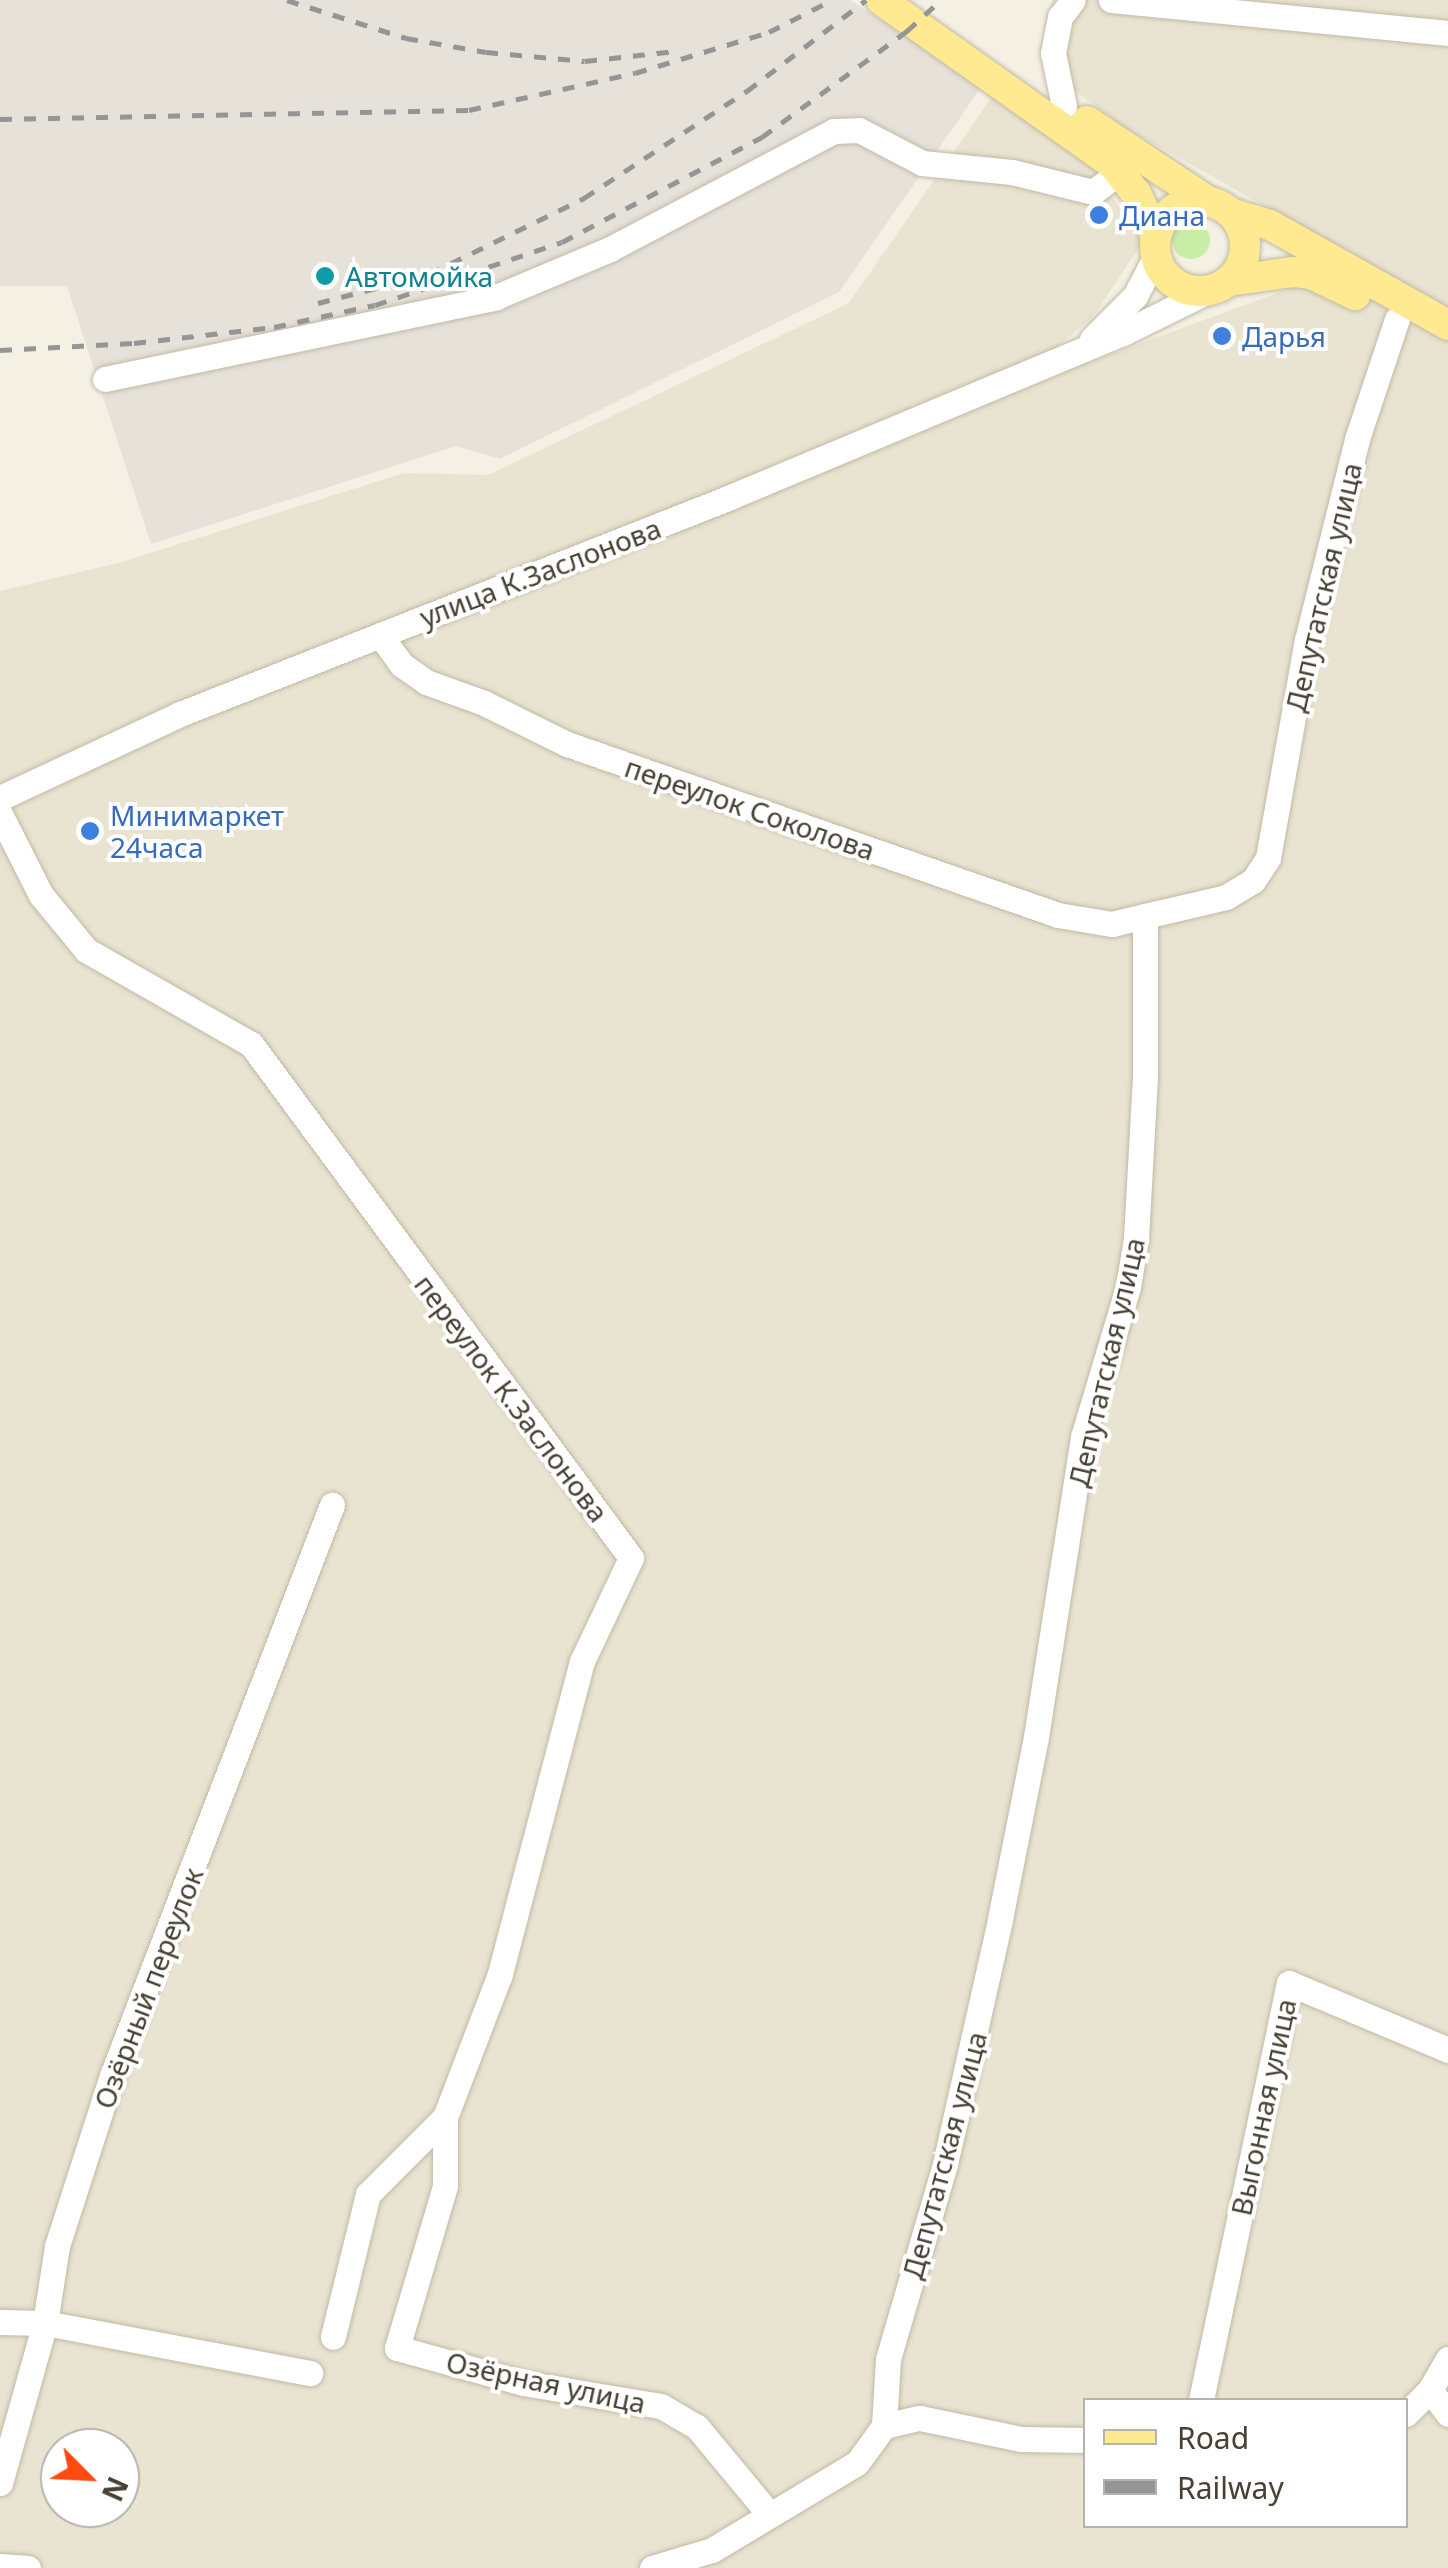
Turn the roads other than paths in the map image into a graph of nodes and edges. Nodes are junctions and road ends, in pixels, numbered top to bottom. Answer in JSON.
{"nodes":[{"id":1,"x":882,"y":0,"type":"edge"},
{"id":2,"x":908,"y":0,"type":"edge"},
{"id":3,"x":1073,"y":0,"type":"edge"},
{"id":4,"x":1111,"y":0,"type":"edge"},
{"id":5,"x":1448,"y":33,"type":"edge"},
{"id":6,"x":1064,"y":106,"type":"junction"},
{"id":7,"x":1120,"y":172,"type":"junction"},
{"id":8,"x":1220,"y":207,"type":"junction"},
{"id":9,"x":1156,"y":246,"type":"junction"},
{"id":10,"x":1218,"y":287,"type":"junction"},
{"id":11,"x":1397,"y":319,"type":"junction"},
{"id":12,"x":1448,"y":324,"type":"edge"},
{"id":13,"x":1448,"y":346,"type":"edge"},
{"id":14,"x":1081,"y":348,"type":"junction"},
{"id":15,"x":105,"y":379,"type":"dead end"},
{"id":16,"x":380,"y":635,"type":"junction"},
{"id":17,"x":0,"y":798,"type":"edge"},
{"id":18,"x":0,"y":814,"type":"edge"},
{"id":19,"x":1145,"y":916,"type":"junction"},
{"id":20,"x":332,"y":1505,"type":"dead end"},
{"id":21,"x":1448,"y":2050,"type":"edge"},
{"id":22,"x":445,"y":2117,"type":"junction"},
{"id":23,"x":0,"y":2322,"type":"edge"},
{"id":24,"x":45,"y":2323,"type":"junction"},
{"id":25,"x":333,"y":2337,"type":"dead end"},
{"id":26,"x":397,"y":2348,"type":"joint"},
{"id":27,"x":1448,"y":2358,"type":"edge"},
{"id":28,"x":310,"y":2374,"type":"dead end"},
{"id":29,"x":1430,"y":2390,"type":"junction"},
{"id":30,"x":1200,"y":2398,"type":"edge"},
{"id":31,"x":1408,"y":2412,"type":"edge"},
{"id":32,"x":1448,"y":2414,"type":"edge"},
{"id":33,"x":884,"y":2426,"type":"junction"},
{"id":34,"x":1083,"y":2440,"type":"edge"},
{"id":35,"x":0,"y":2483,"type":"edge"},
{"id":36,"x":769,"y":2514,"type":"junction"},
{"id":37,"x":0,"y":2566,"type":"edge"},
{"id":38,"x":28,"y":2568,"type":"edge"},
{"id":39,"x":652,"y":2568,"type":"edge"}],
"edges":[{"from":1,"to":7,"type":"main road"},
{"from":2,"to":6,"type":"main road"},
{"from":3,"to":6,"type":"street"},
{"from":4,"to":5,"type":"street"},
{"from":6,"to":8,"type":"main road"},
{"from":7,"to":9,"type":"main road"},
{"from":7,"to":15,"type":"street"},
{"from":8,"to":9,"type":"main road"},
{"from":8,"to":10,"type":"main road"},
{"from":8,"to":12,"type":"main road"},
{"from":9,"to":10,"type":"main road"},
{"from":9,"to":14,"type":"street","name":"улица К.Заслонова"},
{"from":10,"to":11,"type":"main road"},
{"from":10,"to":14,"type":"street","name":"улица К.Заслонова"},
{"from":11,"to":13,"type":"main road"},
{"from":11,"to":19,"type":"street","name":"Депутатская улица"},
{"from":14,"to":16,"type":"street","name":"улица К.Заслонова"},
{"from":16,"to":17,"type":"street","name":"улица К.Заслонова"},
{"from":16,"to":19,"type":"street","name":"переулок Соколова"},
{"from":18,"to":22,"type":"street","name":"переулок К.Заслонова"},
{"from":19,"to":33,"type":"street","name":"Депутатская улица"},
{"from":20,"to":24,"type":"street","name":"Озёрный переулок"},
{"from":21,"to":30,"type":"street","name":"Выгонная улица"},
{"from":22,"to":25,"type":"street","name":"переулок К.Заслонова"},
{"from":22,"to":26,"type":"street","name":"переулок К.Заслонова"},
{"from":23,"to":24,"type":"street"},
{"from":24,"to":28,"type":"street"},
{"from":24,"to":35,"type":"street","name":"Озёрный переулок"},
{"from":26,"to":36,"type":"street","name":"Озёрная улица"},
{"from":27,"to":29,"type":"street"},
{"from":29,"to":31,"type":"street"},
{"from":29,"to":32,"type":"street"},
{"from":33,"to":34,"type":"street"},
{"from":33,"to":36,"type":"street"},
{"from":36,"to":39,"type":"street"},
{"from":37,"to":38,"type":"street"}]}
